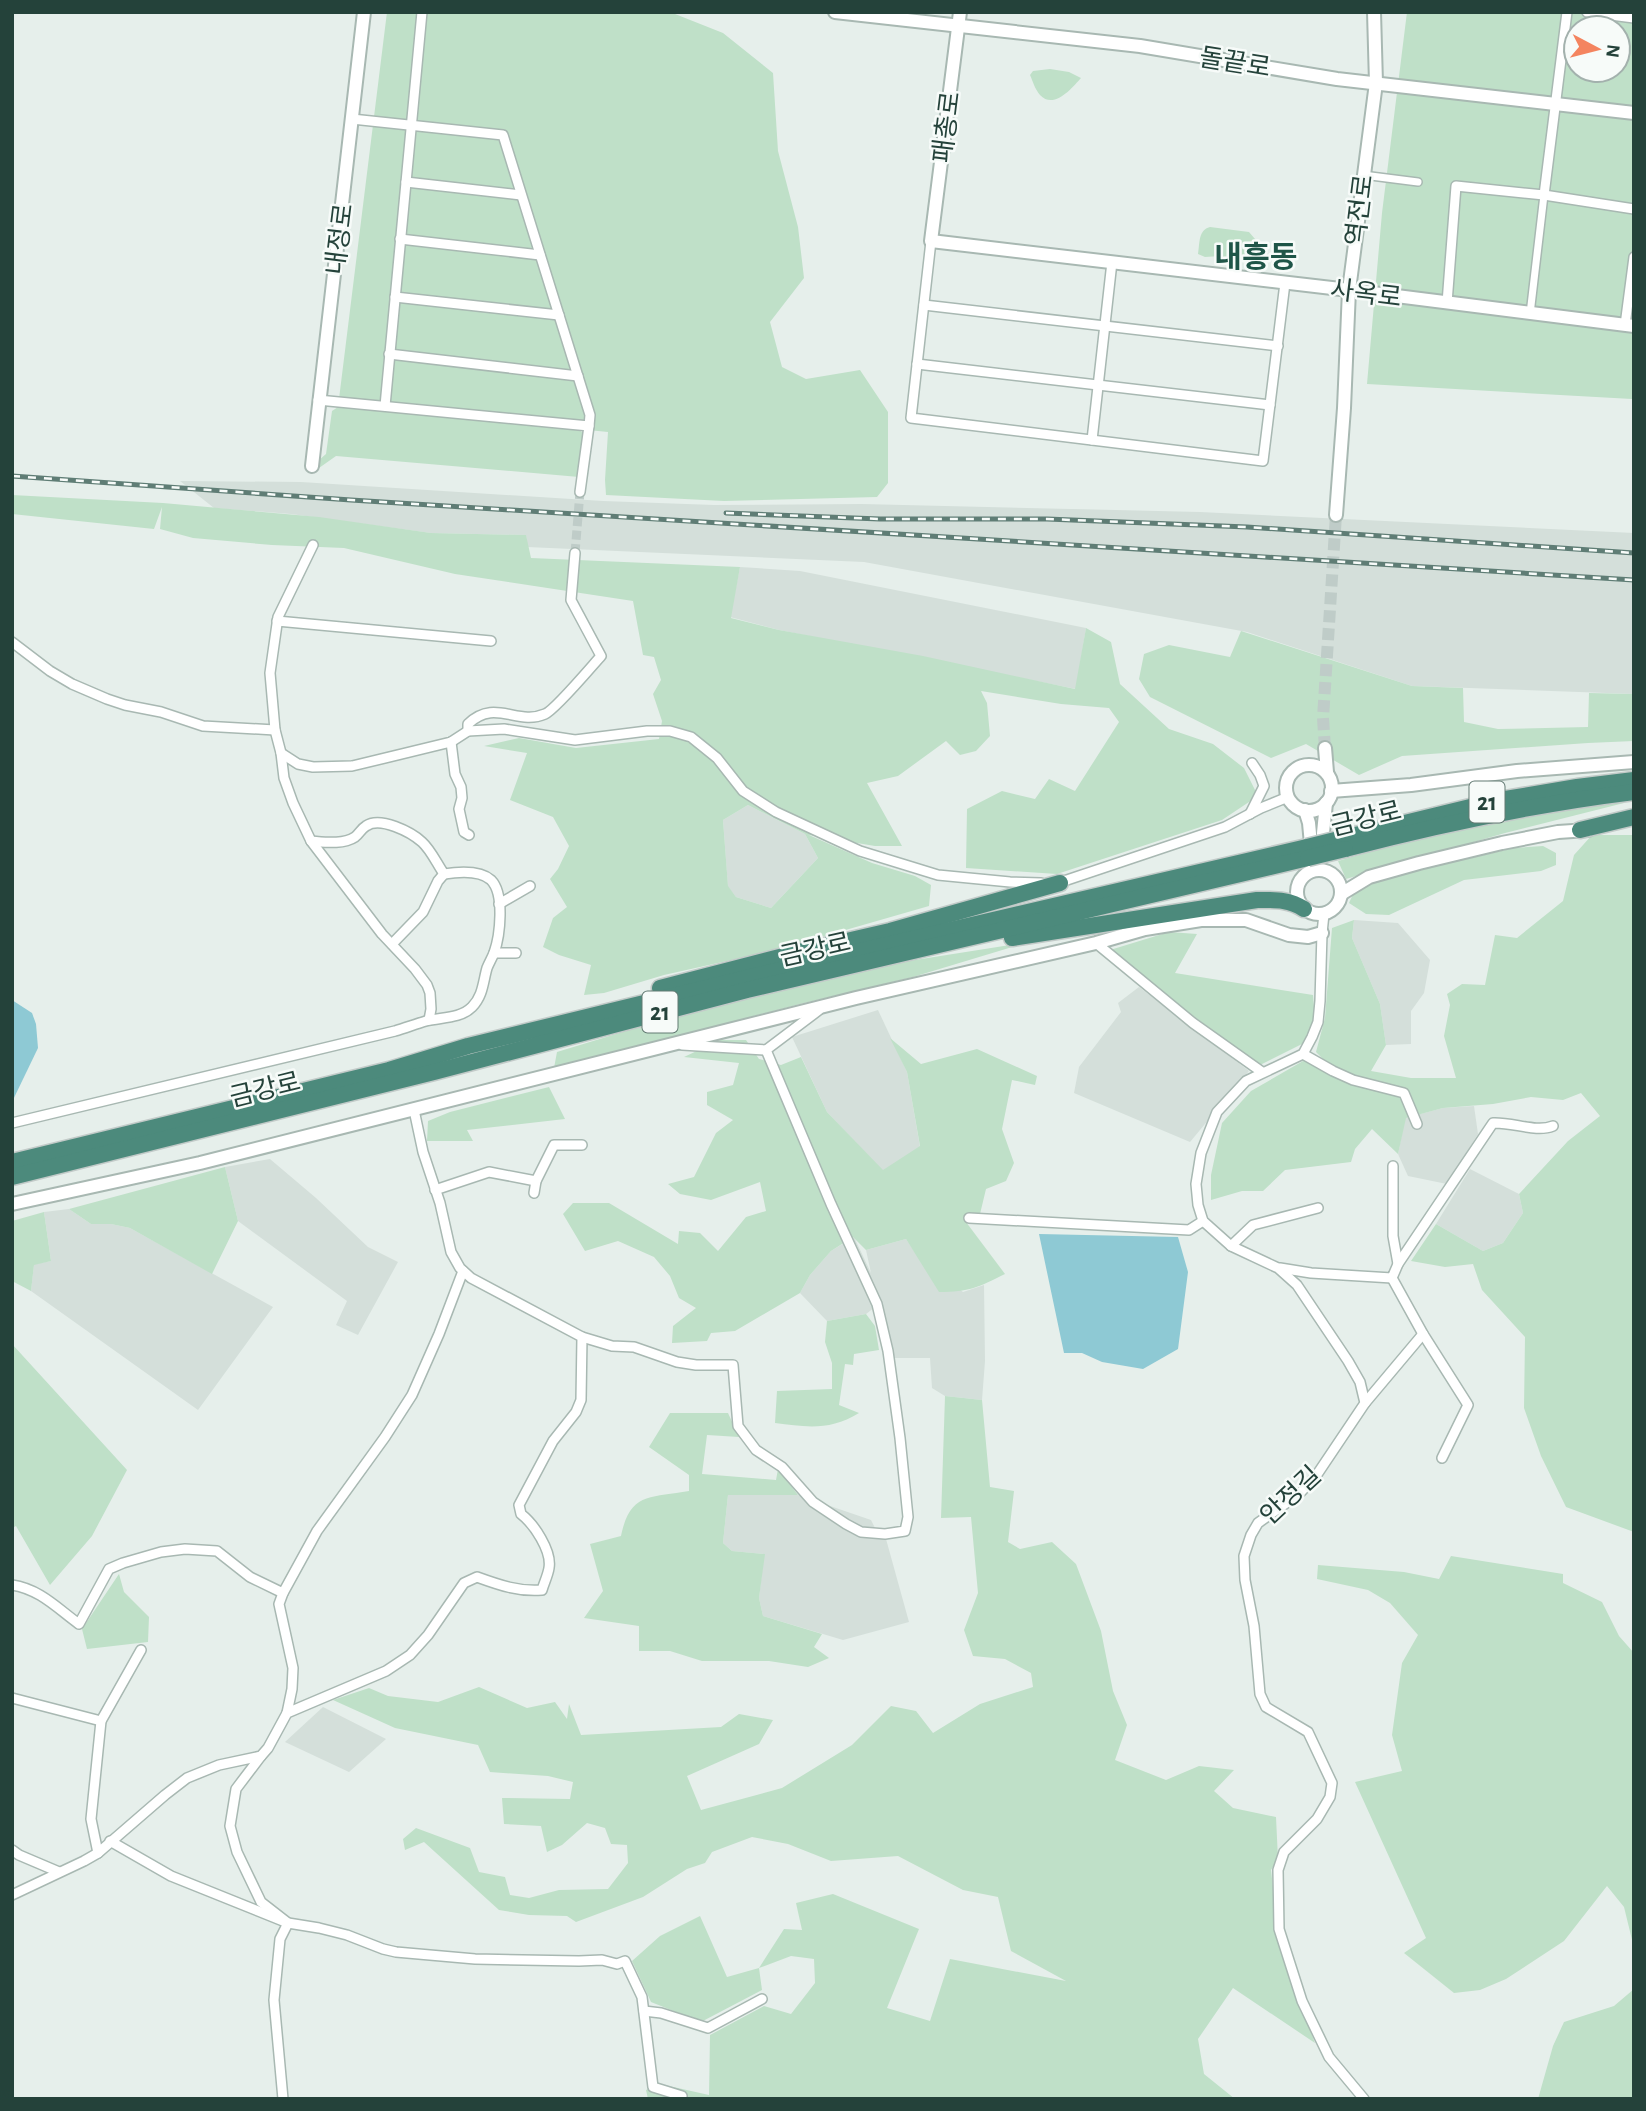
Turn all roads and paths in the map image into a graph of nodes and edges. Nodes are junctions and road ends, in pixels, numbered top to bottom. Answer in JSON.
{"nodes":[{"id":1,"x":364,"y":12,"type":"edge"},
{"id":2,"x":422,"y":12,"type":"edge"},
{"id":3,"x":835,"y":12,"type":"edge"},
{"id":4,"x":1374,"y":12,"type":"edge"},
{"id":5,"x":1567,"y":12,"type":"edge"},
{"id":6,"x":1587,"y":12,"type":"edge"},
{"id":7,"x":1634,"y":18,"type":"edge"},
{"id":8,"x":959,"y":19,"type":"edge"},
{"id":9,"x":1376,"y":83,"type":"junction"},
{"id":10,"x":1555,"y":105,"type":"junction"},
{"id":11,"x":1634,"y":113,"type":"edge"},
{"id":12,"x":352,"y":119,"type":"junction"},
{"id":13,"x":411,"y":125,"type":"junction"},
{"id":14,"x":1363,"y":175,"type":"junction"},
{"id":15,"x":406,"y":182,"type":"junction"},
{"id":16,"x":1418,"y":182,"type":"dead end"},
{"id":17,"x":522,"y":195,"type":"junction"},
{"id":18,"x":1544,"y":195,"type":"junction"},
{"id":19,"x":1634,"y":209,"type":"edge"},
{"id":20,"x":400,"y":239,"type":"junction"},
{"id":21,"x":931,"y":241,"type":"junction"},
{"id":22,"x":540,"y":255,"type":"junction"},
{"id":23,"x":1634,"y":257,"type":"edge"},
{"id":24,"x":1112,"y":262,"type":"junction"},
{"id":25,"x":1285,"y":283,"type":"junction"},
{"id":26,"x":1349,"y":290,"type":"junction"},
{"id":27,"x":395,"y":297,"type":"junction"},
{"id":28,"x":1447,"y":303,"type":"junction"},
{"id":29,"x":924,"y":305,"type":"junction"},
{"id":30,"x":1530,"y":314,"type":"junction"},
{"id":31,"x":559,"y":315,"type":"junction"},
{"id":32,"x":1106,"y":326,"type":"junction"},
{"id":33,"x":1629,"y":326,"type":"edge"},
{"id":34,"x":1278,"y":346,"type":"junction"},
{"id":35,"x":390,"y":354,"type":"junction"},
{"id":36,"x":917,"y":364,"type":"junction"},
{"id":37,"x":578,"y":376,"type":"junction"},
{"id":38,"x":1099,"y":385,"type":"junction"},
{"id":39,"x":318,"y":400,"type":"junction"},
{"id":40,"x":1270,"y":405,"type":"junction"},
{"id":41,"x":385,"y":406,"type":"junction"},
{"id":42,"x":589,"y":426,"type":"junction"},
{"id":43,"x":1092,"y":440,"type":"junction"},
{"id":44,"x":312,"y":466,"type":"dead end"},
{"id":45,"x":580,"y":492,"type":"tunnel mouth"},
{"id":46,"x":1336,"y":515,"type":"tunnel mouth"},
{"id":47,"x":313,"y":545,"type":"dead end"},
{"id":48,"x":575,"y":553,"type":"tunnel mouth"},
{"id":49,"x":277,"y":621,"type":"junction"},
{"id":50,"x":491,"y":641,"type":"dead end"},
{"id":51,"x":12,"y":642,"type":"edge"},
{"id":52,"x":275,"y":730,"type":"junction"},
{"id":53,"x":468,"y":731,"type":"junction"},
{"id":54,"x":451,"y":741,"type":"junction"},
{"id":55,"x":281,"y":753,"type":"junction"},
{"id":56,"x":1252,"y":762,"type":"dead end"},
{"id":57,"x":1634,"y":762,"type":"edge"},
{"id":58,"x":1309,"y":764,"type":"junction"},
{"id":59,"x":1326,"y":772,"type":"junction"},
{"id":60,"x":1634,"y":780,"type":"edge"},
{"id":61,"x":1634,"y":792,"type":"edge"},
{"id":62,"x":1288,"y":797,"type":"junction"},
{"id":63,"x":1328,"y":797,"type":"junction"},
{"id":64,"x":1305,"y":810,"type":"junction"},
{"id":65,"x":1249,"y":816,"type":"junction"},
{"id":66,"x":1634,"y":817,"type":"edge"},
{"id":67,"x":1634,"y":826,"type":"edge"},
{"id":68,"x":1580,"y":830,"type":"junction"},
{"id":69,"x":469,"y":835,"type":"dead end"},
{"id":70,"x":311,"y":841,"type":"junction"},
{"id":71,"x":1344,"y":844,"type":"junction"},
{"id":72,"x":1309,"y":859,"type":"junction"},
{"id":73,"x":1326,"y":871,"type":"junction"},
{"id":74,"x":444,"y":874,"type":"junction"},
{"id":75,"x":1060,"y":883,"type":"junction"},
{"id":76,"x":530,"y":886,"type":"dead end"},
{"id":77,"x":1341,"y":894,"type":"junction"},
{"id":78,"x":499,"y":904,"type":"junction"},
{"id":79,"x":1304,"y":909,"type":"junction"},
{"id":80,"x":1324,"y":914,"type":"junction"},
{"id":81,"x":1322,"y":933,"type":"junction"},
{"id":82,"x":1096,"y":943,"type":"junction"},
{"id":83,"x":392,"y":944,"type":"junction"},
{"id":84,"x":494,"y":953,"type":"junction"},
{"id":85,"x":516,"y":953,"type":"dead end"},
{"id":86,"x":892,"y":956,"type":"junction"},
{"id":87,"x":824,"y":1006,"type":"junction"},
{"id":88,"x":429,"y":1020,"type":"junction"},
{"id":89,"x":670,"y":1045,"type":"junction"},
{"id":90,"x":468,"y":1046,"type":"junction"},
{"id":91,"x":766,"y":1050,"type":"junction"},
{"id":92,"x":1303,"y":1054,"type":"junction"},
{"id":93,"x":1262,"y":1072,"type":"junction"},
{"id":94,"x":414,"y":1110,"type":"junction"},
{"id":95,"x":12,"y":1122,"type":"edge"},
{"id":96,"x":1418,"y":1124,"type":"dead end"},
{"id":97,"x":1553,"y":1125,"type":"dead end"},
{"id":98,"x":582,"y":1145,"type":"dead end"},
{"id":99,"x":1393,"y":1166,"type":"dead end"},
{"id":100,"x":15,"y":1169,"type":"edge"},
{"id":101,"x":537,"y":1181,"type":"junction"},
{"id":102,"x":435,"y":1191,"type":"junction"},
{"id":103,"x":534,"y":1193,"type":"dead end"},
{"id":104,"x":12,"y":1204,"type":"edge"},
{"id":105,"x":1318,"y":1208,"type":"dead end"},
{"id":106,"x":969,"y":1218,"type":"dead end"},
{"id":107,"x":1203,"y":1221,"type":"junction"},
{"id":108,"x":1231,"y":1245,"type":"junction"},
{"id":109,"x":1398,"y":1264,"type":"junction"},
{"id":110,"x":1278,"y":1268,"type":"junction"},
{"id":111,"x":463,"y":1271,"type":"junction"},
{"id":112,"x":1392,"y":1278,"type":"junction"},
{"id":113,"x":1423,"y":1334,"type":"junction"},
{"id":114,"x":582,"y":1337,"type":"junction"},
{"id":115,"x":1366,"y":1403,"type":"junction"},
{"id":116,"x":1442,"y":1458,"type":"dead end"},
{"id":117,"x":12,"y":1585,"type":"edge"},
{"id":118,"x":283,"y":1593,"type":"junction"},
{"id":119,"x":141,"y":1650,"type":"dead end"},
{"id":120,"x":12,"y":1698,"type":"edge"},
{"id":121,"x":288,"y":1713,"type":"junction"},
{"id":122,"x":101,"y":1721,"type":"junction"},
{"id":123,"x":261,"y":1756,"type":"junction"},
{"id":124,"x":110,"y":1841,"type":"junction"},
{"id":125,"x":12,"y":1850,"type":"edge"},
{"id":126,"x":98,"y":1853,"type":"junction"},
{"id":127,"x":59,"y":1872,"type":"junction"},
{"id":128,"x":12,"y":1895,"type":"edge"},
{"id":129,"x":288,"y":1923,"type":"junction"},
{"id":130,"x":762,"y":1999,"type":"dead end"},
{"id":131,"x":644,"y":2011,"type":"junction"},
{"id":132,"x":682,"y":2096,"type":"dead end"},
{"id":133,"x":282,"y":2099,"type":"edge"},
{"id":134,"x":1364,"y":2099,"type":"edge"}],
"edges":[{"from":1,"to":12,"type":"street","name":"내정로"},
{"from":2,"to":13,"type":"street"},
{"from":3,"to":8,"type":"street","name":"돌끝로"},
{"from":4,"to":9,"type":"street","name":"역전로"},
{"from":5,"to":10,"type":"street"},
{"from":6,"to":7,"type":"street"},
{"from":8,"to":9,"type":"street","name":"돌끝로"},
{"from":8,"to":21,"type":"street","name":"패총로"},
{"from":9,"to":10,"type":"street","name":"돌끝로"},
{"from":9,"to":14,"type":"street","name":"역전로"},
{"from":10,"to":11,"type":"street","name":"돌끝로"},
{"from":10,"to":18,"type":"street"},
{"from":12,"to":13,"type":"street"},
{"from":12,"to":39,"type":"street","name":"내정로"},
{"from":13,"to":15,"type":"street"},
{"from":13,"to":17,"type":"street"},
{"from":14,"to":16,"type":"street"},
{"from":14,"to":26,"type":"street","name":"역전로"},
{"from":15,"to":17,"type":"street"},
{"from":15,"to":20,"type":"street"},
{"from":17,"to":22,"type":"street"},
{"from":18,"to":19,"type":"street"},
{"from":18,"to":28,"type":"street"},
{"from":18,"to":30,"type":"street"},
{"from":20,"to":22,"type":"street"},
{"from":20,"to":27,"type":"street"},
{"from":21,"to":24,"type":"street","name":"사옥로"},
{"from":21,"to":29,"type":"street"},
{"from":22,"to":31,"type":"street"},
{"from":23,"to":33,"type":"street"},
{"from":24,"to":25,"type":"street","name":"사옥로"},
{"from":24,"to":32,"type":"street"},
{"from":25,"to":26,"type":"street","name":"사옥로"},
{"from":25,"to":34,"type":"street"},
{"from":26,"to":28,"type":"street","name":"사옥로"},
{"from":26,"to":46,"type":"street","name":"역전로"},
{"from":27,"to":31,"type":"street"},
{"from":27,"to":35,"type":"street"},
{"from":28,"to":30,"type":"street","name":"사옥로"},
{"from":29,"to":32,"type":"street"},
{"from":29,"to":36,"type":"street"},
{"from":30,"to":33,"type":"street","name":"사옥로"},
{"from":31,"to":37,"type":"street"},
{"from":32,"to":34,"type":"street"},
{"from":32,"to":38,"type":"street"},
{"from":34,"to":40,"type":"street"},
{"from":35,"to":37,"type":"street"},
{"from":35,"to":41,"type":"street"},
{"from":36,"to":38,"type":"street"},
{"from":36,"to":43,"type":"street"},
{"from":37,"to":42,"type":"street"},
{"from":38,"to":40,"type":"street"},
{"from":38,"to":43,"type":"street"},
{"from":39,"to":41,"type":"street"},
{"from":39,"to":44,"type":"street","name":"내정로"},
{"from":40,"to":43,"type":"street"},
{"from":41,"to":42,"type":"street"},
{"from":42,"to":45,"type":"street"},
{"from":47,"to":49,"type":"street"},
{"from":48,"to":53,"type":"street"},
{"from":49,"to":50,"type":"street"},
{"from":49,"to":52,"type":"street"},
{"from":51,"to":52,"type":"street"},
{"from":52,"to":55,"type":"street"},
{"from":53,"to":54,"type":"street"},
{"from":53,"to":75,"type":"street"},
{"from":54,"to":55,"type":"street"},
{"from":54,"to":69,"type":"street"},
{"from":55,"to":70,"type":"street"},
{"from":56,"to":65,"type":"street"},
{"from":57,"to":63,"type":"street"},
{"from":58,"to":59,"type":"street"},
{"from":58,"to":59,"type":"street"},
{"from":58,"to":62,"type":"street"},
{"from":59,"to":63,"type":"street"},
{"from":60,"to":71,"type":"highway","name":"금강로","number":"21"},
{"from":61,"to":71,"type":"highway","name":"금강로","number":"21"},
{"from":62,"to":64,"type":"street"},
{"from":62,"to":65,"type":"street"},
{"from":63,"to":64,"type":"street"},
{"from":63,"to":73,"type":"street"},
{"from":64,"to":72,"type":"street"},
{"from":65,"to":75,"type":"street"},
{"from":66,"to":68,"type":"highway"},
{"from":67,"to":68,"type":"street"},
{"from":68,"to":77,"type":"street"},
{"from":70,"to":74,"type":"street"},
{"from":70,"to":83,"type":"street"},
{"from":71,"to":72,"type":"highway","name":"금강로","number":"21","bridge":true},
{"from":72,"to":73,"type":"street"},
{"from":72,"to":79,"type":"street"},
{"from":72,"to":86,"type":"highway","name":"금강로","number":"21"},
{"from":72,"to":90,"type":"highway","name":"금강로","number":"21"},
{"from":73,"to":77,"type":"street"},
{"from":74,"to":78,"type":"street"},
{"from":74,"to":83,"type":"street"},
{"from":75,"to":90,"type":"highway"},
{"from":76,"to":78,"type":"street"},
{"from":77,"to":80,"type":"street"},
{"from":78,"to":84,"type":"street"},
{"from":79,"to":80,"type":"street"},
{"from":79,"to":86,"type":"highway"},
{"from":80,"to":81,"type":"street"},
{"from":81,"to":82,"type":"street"},
{"from":81,"to":92,"type":"street"},
{"from":82,"to":87,"type":"street"},
{"from":82,"to":93,"type":"street"},
{"from":83,"to":88,"type":"street"},
{"from":84,"to":85,"type":"street"},
{"from":84,"to":88,"type":"street"},
{"from":86,"to":100,"type":"highway","name":"금강로","number":"21"},
{"from":87,"to":89,"type":"street"},
{"from":87,"to":91,"type":"street"},
{"from":88,"to":95,"type":"street"},
{"from":89,"to":91,"type":"street"},
{"from":89,"to":94,"type":"street"},
{"from":90,"to":100,"type":"highway","name":"금강로","number":"21"},
{"from":91,"to":114,"type":"street"},
{"from":92,"to":93,"type":"street"},
{"from":92,"to":96,"type":"street"},
{"from":93,"to":107,"type":"street"},
{"from":94,"to":102,"type":"street"},
{"from":94,"to":104,"type":"street"},
{"from":97,"to":109,"type":"street"},
{"from":98,"to":101,"type":"street"},
{"from":99,"to":109,"type":"street"},
{"from":101,"to":102,"type":"street"},
{"from":101,"to":103,"type":"street"},
{"from":102,"to":111,"type":"street"},
{"from":105,"to":108,"type":"street"},
{"from":106,"to":107,"type":"street"},
{"from":107,"to":108,"type":"street"},
{"from":108,"to":110,"type":"street"},
{"from":109,"to":112,"type":"street"},
{"from":110,"to":112,"type":"street"},
{"from":110,"to":115,"type":"street"},
{"from":111,"to":114,"type":"street"},
{"from":111,"to":118,"type":"street"},
{"from":112,"to":113,"type":"street"},
{"from":113,"to":115,"type":"street","name":"안정길"},
{"from":113,"to":116,"type":"street"},
{"from":114,"to":121,"type":"street"},
{"from":115,"to":134,"type":"street","name":"안정길"},
{"from":117,"to":118,"type":"street"},
{"from":118,"to":121,"type":"street"},
{"from":119,"to":122,"type":"street"},
{"from":120,"to":122,"type":"street"},
{"from":121,"to":123,"type":"street"},
{"from":122,"to":126,"type":"street"},
{"from":123,"to":124,"type":"street"},
{"from":123,"to":129,"type":"street"},
{"from":124,"to":126,"type":"street"},
{"from":124,"to":129,"type":"street"},
{"from":125,"to":127,"type":"street"},
{"from":126,"to":127,"type":"street"},
{"from":127,"to":128,"type":"street"},
{"from":129,"to":131,"type":"street"},
{"from":129,"to":133,"type":"street"},
{"from":130,"to":131,"type":"street"},
{"from":131,"to":132,"type":"street"}]}
